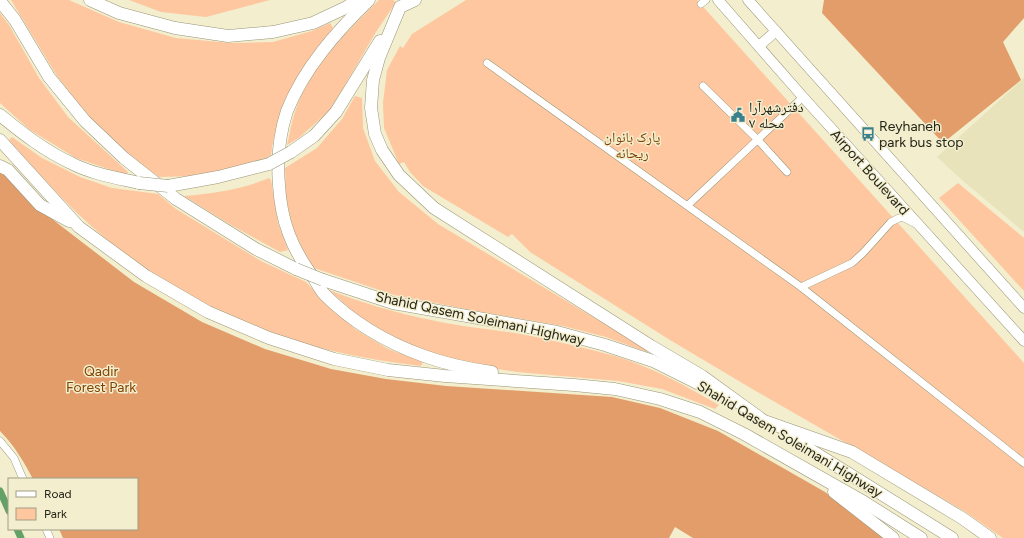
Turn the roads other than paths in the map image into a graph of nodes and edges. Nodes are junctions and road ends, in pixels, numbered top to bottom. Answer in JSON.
{"nodes":[{"id":1,"x":90,"y":0,"type":"edge"},
{"id":2,"x":347,"y":0,"type":"edge"},
{"id":3,"x":358,"y":0,"type":"edge"},
{"id":4,"x":369,"y":0,"type":"edge"},
{"id":5,"x":415,"y":0,"type":"edge"},
{"id":6,"x":718,"y":0,"type":"edge"},
{"id":7,"x":748,"y":0,"type":"edge"},
{"id":8,"x":0,"y":1,"type":"edge"},
{"id":9,"x":404,"y":4,"type":"edge"},
{"id":10,"x":776,"y":31,"type":"junction"},
{"id":11,"x":273,"y":32,"type":"junction"},
{"id":12,"x":759,"y":46,"type":"junction"},
{"id":13,"x":487,"y":63,"type":"dead end"},
{"id":14,"x":703,"y":86,"type":"dead end"},
{"id":15,"x":803,"y":97,"type":"junction"},
{"id":16,"x":0,"y":114,"type":"edge"},
{"id":17,"x":0,"y":140,"type":"edge"},
{"id":18,"x":758,"y":140,"type":"junction"},
{"id":19,"x":0,"y":166,"type":"edge"},
{"id":20,"x":787,"y":172,"type":"dead end"},
{"id":21,"x":688,"y":206,"type":"junction"},
{"id":22,"x":918,"y":225,"type":"junction"},
{"id":23,"x":79,"y":227,"type":"junction"},
{"id":24,"x":802,"y":287,"type":"junction"},
{"id":25,"x":1024,"y":308,"type":"edge"},
{"id":26,"x":1024,"y":341,"type":"edge"},
{"id":27,"x":574,"y":385,"type":"junction"},
{"id":28,"x":764,"y":421,"type":"junction"},
{"id":29,"x":0,"y":441,"type":"edge"},
{"id":30,"x":1024,"y":463,"type":"edge"},
{"id":31,"x":801,"y":466,"type":"junction"},
{"id":32,"x":23,"y":478,"type":"edge"},
{"id":33,"x":893,"y":538,"type":"edge"},
{"id":34,"x":922,"y":538,"type":"edge"},
{"id":35,"x":952,"y":538,"type":"edge"},
{"id":36,"x":990,"y":538,"type":"edge"}],
"edges":[{"from":1,"to":11,"type":"highway"},
{"from":2,"to":11,"type":"highway"},
{"from":3,"to":11,"type":"highway"},
{"from":4,"to":27,"type":"highway"},
{"from":5,"to":9,"type":"highway"},
{"from":6,"to":12,"type":"main road","name":"Airport Boulevard"},
{"from":7,"to":10,"type":"main road","name":"Airport Boulevard"},
{"from":8,"to":28,"type":"highway","name":"Shahid Qasem Soleimani Highway","bridge":true},
{"from":9,"to":16,"type":"highway","bridge":true},
{"from":9,"to":28,"type":"highway"},
{"from":10,"to":12,"type":"main road"},
{"from":10,"to":25,"type":"main road","name":"Airport Boulevard"},
{"from":12,"to":15,"type":"main road","name":"Airport Boulevard"},
{"from":13,"to":21,"type":"street"},
{"from":14,"to":18,"type":"street"},
{"from":15,"to":18,"type":"street"},
{"from":15,"to":22,"type":"main road","name":"Airport Boulevard"},
{"from":17,"to":23,"type":"highway"},
{"from":18,"to":20,"type":"street"},
{"from":18,"to":21,"type":"street"},
{"from":19,"to":23,"type":"highway"},
{"from":21,"to":24,"type":"street"},
{"from":22,"to":24,"type":"street"},
{"from":22,"to":26,"type":"main road","name":"Airport Boulevard"},
{"from":23,"to":27,"type":"highway"},
{"from":24,"to":30,"type":"street"},
{"from":27,"to":31,"type":"highway","name":"Shahid Qasem Soleimani Highway"},
{"from":28,"to":35,"type":"highway","name":"Shahid Qasem Soleimani Highway"},
{"from":28,"to":36,"type":"highway"},
{"from":29,"to":32,"type":"street"},
{"from":31,"to":33,"type":"highway"},
{"from":31,"to":34,"type":"highway","name":"Shahid Qasem Soleimani Highway"}]}
